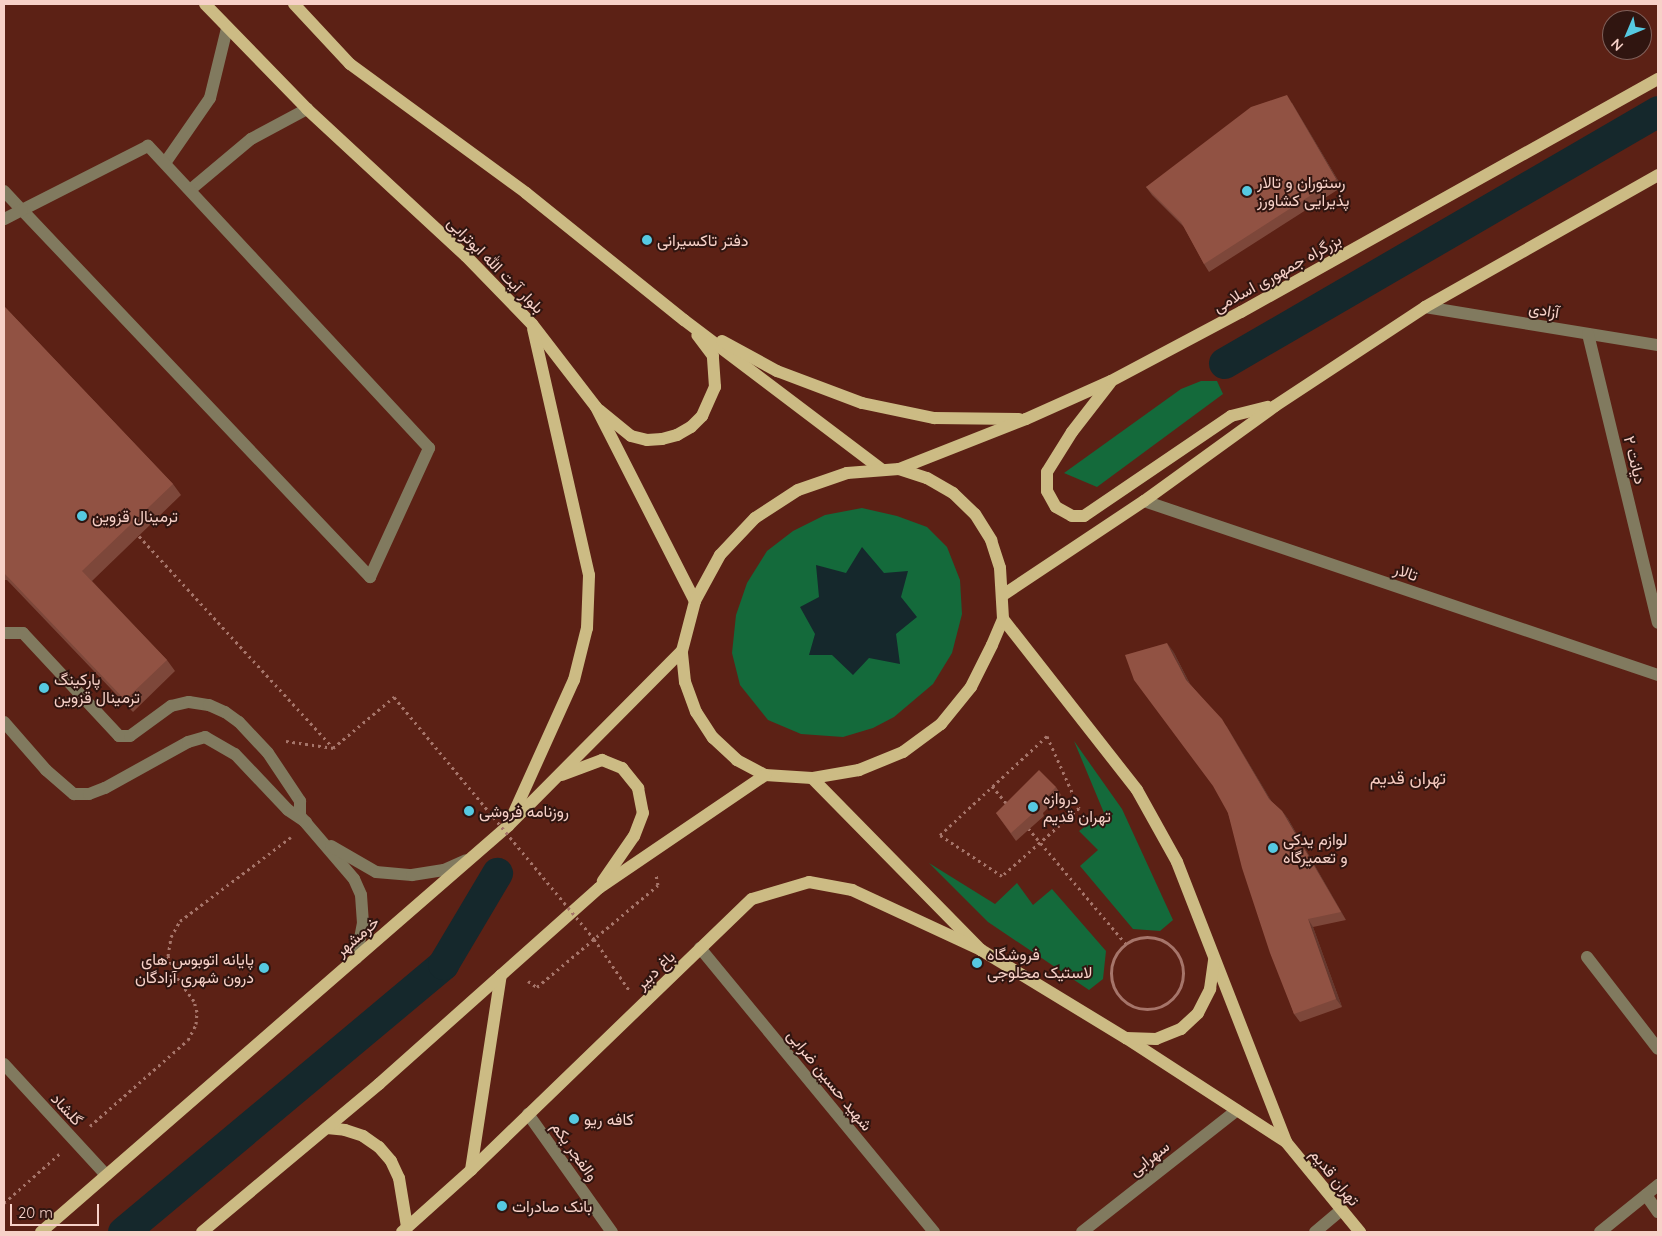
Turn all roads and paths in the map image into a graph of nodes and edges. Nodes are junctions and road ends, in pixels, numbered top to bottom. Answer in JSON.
{"nodes":[{"id":1,"x":205,"y":4,"type":"edge"},
{"id":2,"x":294,"y":4,"type":"edge"},
{"id":3,"x":227,"y":28,"type":"junction"},
{"id":4,"x":1658,"y":79,"type":"edge"},
{"id":5,"x":307,"y":109,"type":"junction"},
{"id":6,"x":165,"y":163,"type":"junction"},
{"id":7,"x":1658,"y":175,"type":"edge"},
{"id":8,"x":190,"y":190,"type":"junction"},
{"id":9,"x":4,"y":191,"type":"edge"},
{"id":10,"x":22,"y":210,"type":"junction"},
{"id":11,"x":4,"y":219,"type":"edge"},
{"id":12,"x":1425,"y":308,"type":"junction"},
{"id":13,"x":684,"y":320,"type":"junction"},
{"id":14,"x":532,"y":324,"type":"junction"},
{"id":15,"x":1588,"y":334,"type":"junction"},
{"id":16,"x":1658,"y":345,"type":"edge"},
{"id":17,"x":1111,"y":381,"type":"junction"},
{"id":18,"x":1274,"y":406,"type":"junction"},
{"id":19,"x":596,"y":407,"type":"junction"},
{"id":20,"x":1026,"y":419,"type":"junction"},
{"id":21,"x":898,"y":469,"type":"junction"},
{"id":22,"x":882,"y":470,"type":"junction"},
{"id":23,"x":1144,"y":501,"type":"junction"},
{"id":24,"x":139,"y":536,"type":"edge"},
{"id":25,"x":1003,"y":595,"type":"junction"},
{"id":26,"x":695,"y":601,"type":"junction"},
{"id":27,"x":1003,"y":619,"type":"junction"},
{"id":28,"x":1658,"y":623,"type":"edge"},
{"id":29,"x":4,"y":633,"type":"edge"},
{"id":30,"x":682,"y":651,"type":"junction"},
{"id":31,"x":1658,"y":675,"type":"edge"},
{"id":32,"x":4,"y":722,"type":"edge"},
{"id":33,"x":252,"y":735,"type":"junction"},
{"id":34,"x":333,"y":748,"type":"junction"},
{"id":35,"x":765,"y":774,"type":"junction"},
{"id":36,"x":557,"y":776,"type":"junction"},
{"id":37,"x":812,"y":778,"type":"junction"},
{"id":38,"x":992,"y":786,"type":"junction"},
{"id":39,"x":1010,"y":807,"type":"edge"},
{"id":40,"x":304,"y":821,"type":"junction"},
{"id":41,"x":1022,"y":821,"type":"edge"},
{"id":42,"x":508,"y":826,"type":"junction"},
{"id":43,"x":1040,"y":842,"type":"junction"},
{"id":44,"x":471,"y":858,"type":"junction"},
{"id":45,"x":658,"y":885,"type":"dead end"},
{"id":46,"x":599,"y":888,"type":"junction"},
{"id":47,"x":594,"y":939,"type":"junction"},
{"id":48,"x":1126,"y":944,"type":"junction"},
{"id":49,"x":700,"y":948,"type":"junction"},
{"id":50,"x":981,"y":950,"type":"junction"},
{"id":51,"x":1214,"y":957,"type":"junction"},
{"id":52,"x":1587,"y":957,"type":"dead end"},
{"id":53,"x":356,"y":958,"type":"junction"},
{"id":54,"x":501,"y":975,"type":"junction"},
{"id":55,"x":538,"y":987,"type":"dead end"},
{"id":56,"x":640,"y":1007,"type":"junction"},
{"id":57,"x":1126,"y":1038,"type":"junction"},
{"id":58,"x":1658,"y":1049,"type":"edge"},
{"id":59,"x":4,"y":1064,"type":"edge"},
{"id":60,"x":1237,"y":1110,"type":"junction"},
{"id":61,"x":528,"y":1114,"type":"junction"},
{"id":62,"x":327,"y":1128,"type":"junction"},
{"id":63,"x":74,"y":1141,"type":"junction"},
{"id":64,"x":1286,"y":1142,"type":"junction"},
{"id":65,"x":471,"y":1170,"type":"junction"},
{"id":66,"x":106,"y":1175,"type":"junction"},
{"id":67,"x":1658,"y":1185,"type":"edge"},
{"id":68,"x":1646,"y":1195,"type":"junction"},
{"id":69,"x":4,"y":1203,"type":"edge"},
{"id":70,"x":1341,"y":1210,"type":"junction"},
{"id":71,"x":1658,"y":1212,"type":"edge"},
{"id":72,"x":404,"y":1229,"type":"edge"},
{"id":73,"x":41,"y":1232,"type":"edge"},
{"id":74,"x":202,"y":1232,"type":"edge"},
{"id":75,"x":612,"y":1232,"type":"edge"},
{"id":76,"x":934,"y":1232,"type":"edge"},
{"id":77,"x":1082,"y":1232,"type":"edge"},
{"id":78,"x":1315,"y":1232,"type":"edge"},
{"id":79,"x":1360,"y":1232,"type":"edge"},
{"id":80,"x":1600,"y":1232,"type":"edge"}],
"edges":[{"from":1,"to":3,"type":"main road","name":"بلوار آیت الله ابوترابی"},
{"from":2,"to":13,"type":"main road"},
{"from":3,"to":5,"type":"main road","name":"بلوار آیت الله ابوترابی"},
{"from":3,"to":6,"type":"street"},
{"from":4,"to":17,"type":"main road","name":"بزرگراه جمهوری اسلامی"},
{"from":5,"to":8,"type":"street"},
{"from":5,"to":14,"type":"main road","name":"بلوار آیت الله ابوترابی"},
{"from":6,"to":8,"type":"street"},
{"from":6,"to":10,"type":"street"},
{"from":7,"to":12,"type":"main road"},
{"from":8,"to":10,"type":"street"},
{"from":9,"to":10,"type":"street"},
{"from":10,"to":11,"type":"street"},
{"from":12,"to":15,"type":"street","name":"آزادی"},
{"from":12,"to":18,"type":"main road"},
{"from":13,"to":19,"type":"main road"},
{"from":13,"to":20,"type":"main road"},
{"from":13,"to":22,"type":"main road"},
{"from":14,"to":19,"type":"main road","name":"بلوار آیت الله ابوترابی"},
{"from":14,"to":42,"type":"main road"},
{"from":15,"to":16,"type":"street","name":"آزادی"},
{"from":15,"to":28,"type":"street","name":"دیانت ۲"},
{"from":17,"to":18,"type":"main road"},
{"from":17,"to":20,"type":"main road","name":"بزرگراه جمهوری اسلامی"},
{"from":18,"to":23,"type":"main road"},
{"from":19,"to":26,"type":"main road","name":"بلوار آیت الله ابوترابی"},
{"from":20,"to":21,"type":"main road","name":"بزرگراه جمهوری اسلامی"},
{"from":21,"to":22,"type":"main road"},
{"from":21,"to":25,"type":"main road"},
{"from":22,"to":26,"type":"main road"},
{"from":23,"to":25,"type":"main road"},
{"from":23,"to":31,"type":"street","name":"تالار"},
{"from":24,"to":34,"type":"path"},
{"from":25,"to":27,"type":"main road"},
{"from":26,"to":30,"type":"main road"},
{"from":27,"to":37,"type":"main road"},
{"from":27,"to":51,"type":"main road"},
{"from":29,"to":33,"type":"street"},
{"from":30,"to":35,"type":"main road"},
{"from":30,"to":36,"type":"main road","name":"خرمشهر"},
{"from":32,"to":40,"type":"street"},
{"from":33,"to":34,"type":"path"},
{"from":33,"to":40,"type":"street"},
{"from":34,"to":47,"type":"path","bridge":true},
{"from":35,"to":37,"type":"main road"},
{"from":35,"to":46,"type":"main road"},
{"from":36,"to":42,"type":"main road","name":"خرمشهر"},
{"from":36,"to":46,"type":"main road"},
{"from":37,"to":50,"type":"main road"},
{"from":38,"to":39,"type":"path"},
{"from":38,"to":43,"type":"path"},
{"from":38,"to":43,"type":"path"},
{"from":40,"to":44,"type":"street"},
{"from":40,"to":53,"type":"street"},
{"from":40,"to":63,"type":"path"},
{"from":41,"to":43,"type":"path"},
{"from":42,"to":44,"type":"main road","name":"خرمشهر"},
{"from":43,"to":48,"type":"path"},
{"from":44,"to":53,"type":"main road","name":"خرمشهر"},
{"from":45,"to":47,"type":"path"},
{"from":46,"to":54,"type":"main road"},
{"from":47,"to":55,"type":"path"},
{"from":47,"to":56,"type":"path"},
{"from":48,"to":48,"type":"path"},
{"from":49,"to":50,"type":"main road","name":"باغ دبیر"},
{"from":49,"to":56,"type":"main road","name":"باغ دبیر"},
{"from":49,"to":76,"type":"street","name":"شهید حسین ضرابی"},
{"from":50,"to":57,"type":"main road"},
{"from":51,"to":57,"type":"main road"},
{"from":51,"to":64,"type":"main road"},
{"from":52,"to":58,"type":"street"},
{"from":53,"to":66,"type":"main road","name":"خرمشهر"},
{"from":54,"to":62,"type":"main road"},
{"from":54,"to":65,"type":"main road"},
{"from":56,"to":61,"type":"main road","name":"باغ دبیر"},
{"from":57,"to":60,"type":"main road"},
{"from":59,"to":63,"type":"street","name":"گلشاد"},
{"from":60,"to":64,"type":"main road"},
{"from":60,"to":77,"type":"street","name":"سهرابی"},
{"from":61,"to":65,"type":"main road","name":"باغ دبیر"},
{"from":61,"to":75,"type":"street","name":"والفجر یکم"},
{"from":62,"to":72,"type":"main road"},
{"from":62,"to":74,"type":"main road"},
{"from":63,"to":66,"type":"street","name":"گلشاد"},
{"from":63,"to":69,"type":"path"},
{"from":64,"to":70,"type":"main road","name":"تهران قدیم"},
{"from":65,"to":72,"type":"main road","name":"باغ دبیر"},
{"from":66,"to":73,"type":"main road","name":"خرمشهر"},
{"from":67,"to":68,"type":"street"},
{"from":68,"to":71,"type":"street"},
{"from":68,"to":80,"type":"street"},
{"from":70,"to":78,"type":"street"},
{"from":70,"to":79,"type":"main road","name":"تهران قدیم"}]}
